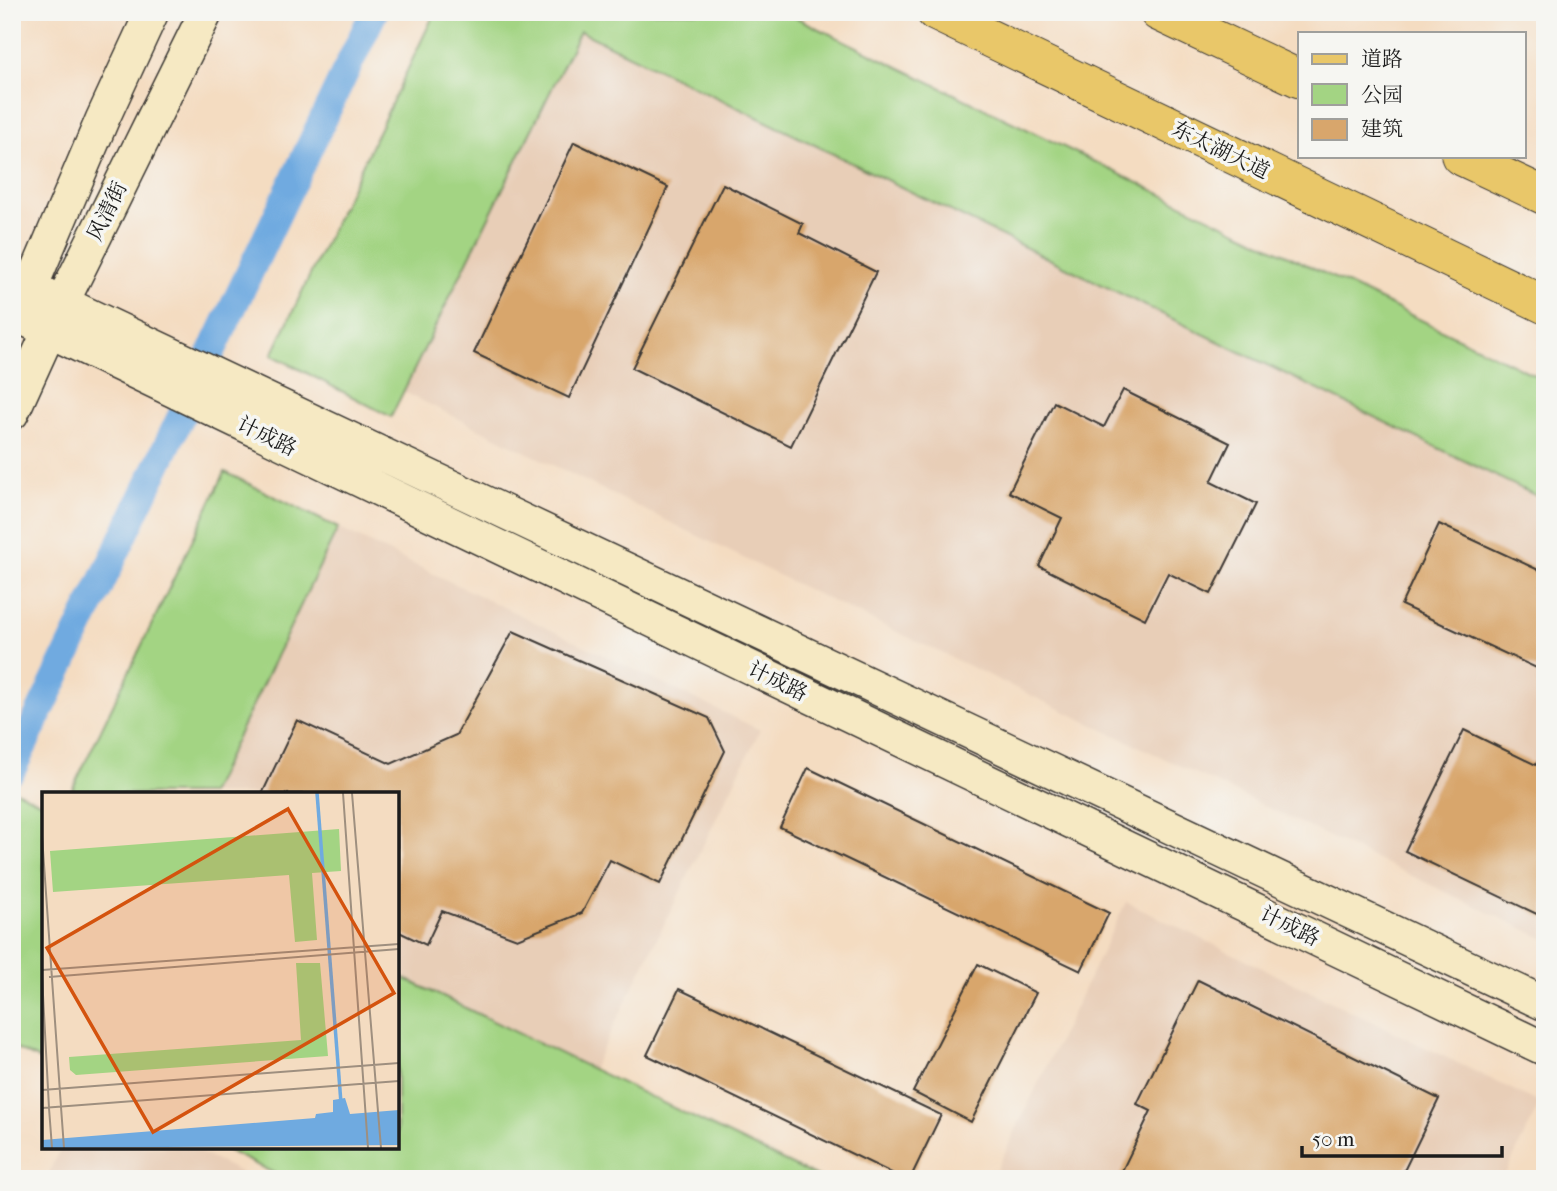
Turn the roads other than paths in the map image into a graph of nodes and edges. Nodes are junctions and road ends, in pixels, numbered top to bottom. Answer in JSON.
{"nodes":[{"id":1,"x":152,"y":12,"type":"edge"},
{"id":2,"x":206,"y":12,"type":"edge"},
{"id":3,"x":935,"y":12,"type":"edge"},
{"id":4,"x":1158,"y":12,"type":"edge"},
{"id":5,"x":1298,"y":78,"type":"edge"},
{"id":6,"x":1464,"y":158,"type":"edge"},
{"id":7,"x":1545,"y":196,"type":"edge"},
{"id":8,"x":17,"y":305,"type":"edge"},
{"id":9,"x":1545,"y":305,"type":"edge"},
{"id":10,"x":55,"y":317,"type":"junction"},
{"id":11,"x":249,"y":409,"type":"junction"},
{"id":12,"x":12,"y":413,"type":"edge"},
{"id":13,"x":1545,"y":1004,"type":"edge"},
{"id":14,"x":1545,"y":1049,"type":"edge"}],
"edges":[{"from":1,"to":8,"type":"street","name":"风清街"},
{"from":2,"to":10,"type":"street","name":"风清街"},
{"from":3,"to":9,"type":"main road","name":"东太湖大道"},
{"from":4,"to":5,"type":"main road"},
{"from":6,"to":7,"type":"main road"},
{"from":8,"to":10,"type":"street","name":"计成路"},
{"from":10,"to":11,"type":"street","name":"计成路"},
{"from":10,"to":12,"type":"street","name":"风清街"},
{"from":11,"to":13,"type":"street","name":"计成路"},
{"from":11,"to":14,"type":"street","name":"计成路"}]}
